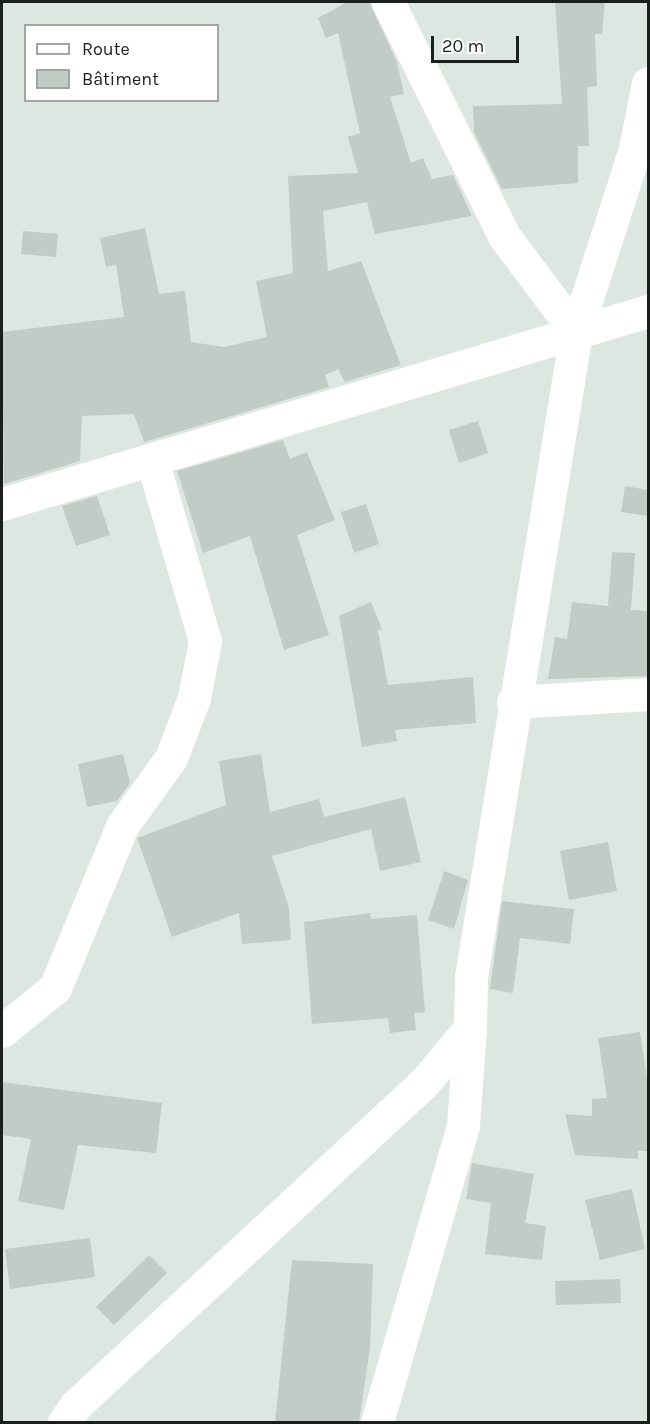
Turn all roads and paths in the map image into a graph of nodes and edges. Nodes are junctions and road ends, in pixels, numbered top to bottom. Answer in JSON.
{"nodes":[{"id":1,"x":388,"y":2,"type":"edge"},
{"id":2,"x":648,"y":83,"type":"edge"},
{"id":3,"x":642,"y":144,"type":"edge"},
{"id":4,"x":648,"y":311,"type":"edge"},
{"id":5,"x":576,"y":332,"type":"junction"},
{"id":6,"x":152,"y":460,"type":"junction"},
{"id":7,"x":2,"y":504,"type":"edge"},
{"id":8,"x":648,"y":694,"type":"edge"},
{"id":9,"x":513,"y":702,"type":"junction"},
{"id":10,"x":470,"y":1028,"type":"junction"},
{"id":11,"x":2,"y":1031,"type":"edge"},
{"id":12,"x":64,"y":1422,"type":"edge"},
{"id":13,"x":377,"y":1422,"type":"edge"}],
"edges":[{"from":1,"to":5,"type":"street"},
{"from":2,"to":3,"type":"street"},
{"from":3,"to":5,"type":"street"},
{"from":4,"to":5,"type":"street"},
{"from":5,"to":6,"type":"street"},
{"from":5,"to":9,"type":"street"},
{"from":6,"to":7,"type":"street"},
{"from":6,"to":11,"type":"street"},
{"from":8,"to":9,"type":"street"},
{"from":9,"to":10,"type":"street"},
{"from":10,"to":12,"type":"street"},
{"from":10,"to":13,"type":"street"}]}
